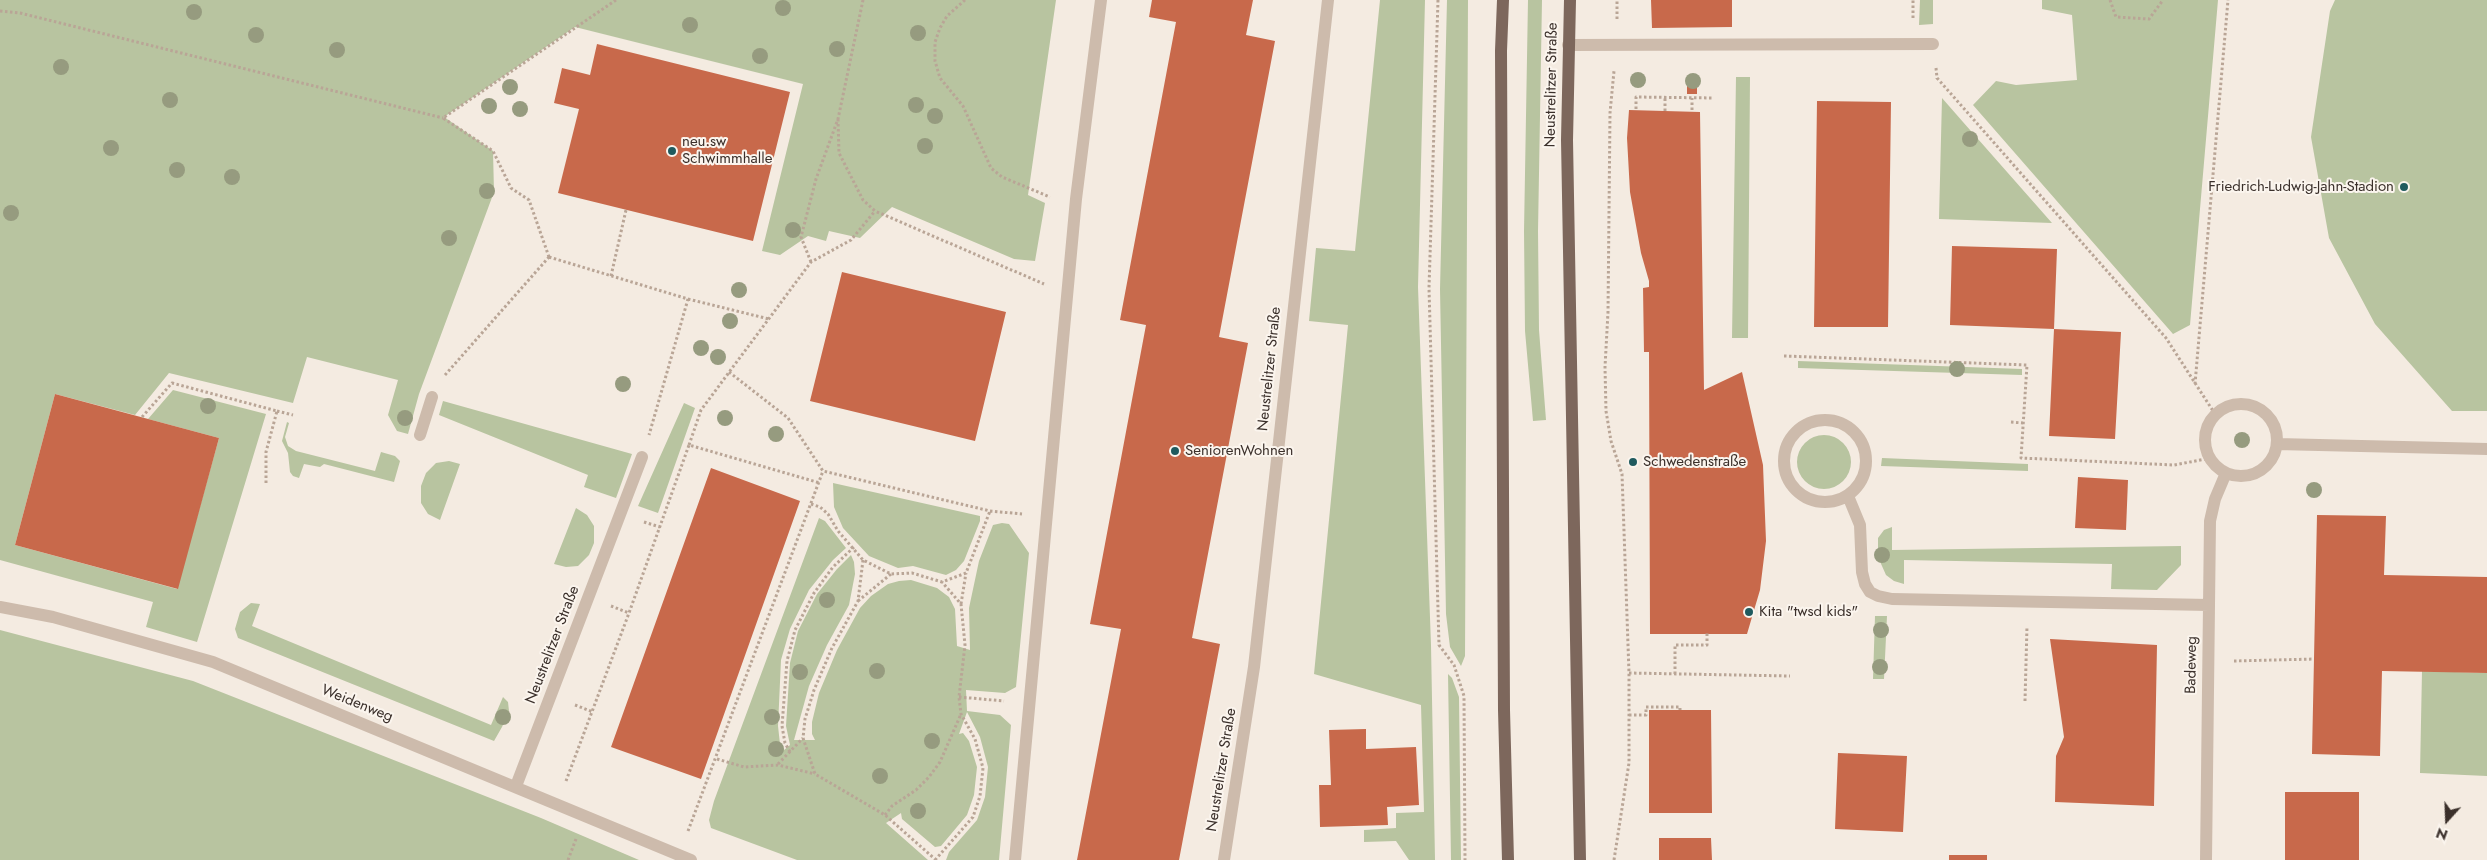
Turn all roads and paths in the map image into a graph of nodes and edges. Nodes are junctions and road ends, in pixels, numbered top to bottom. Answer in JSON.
{"nodes":[{"id":1,"x":616,"y":0,"type":"edge"},
{"id":2,"x":863,"y":0,"type":"edge"},
{"id":3,"x":965,"y":0,"type":"edge"},
{"id":4,"x":1100,"y":0,"type":"edge"},
{"id":5,"x":1328,"y":0,"type":"edge"},
{"id":6,"x":1438,"y":0,"type":"edge"},
{"id":7,"x":1503,"y":0,"type":"edge"},
{"id":8,"x":1570,"y":0,"type":"edge"},
{"id":9,"x":1617,"y":0,"type":"edge"},
{"id":10,"x":2110,"y":0,"type":"edge"},
{"id":11,"x":2163,"y":0,"type":"edge"},
{"id":12,"x":2228,"y":0,"type":"edge"},
{"id":13,"x":0,"y":11,"type":"edge"},
{"id":14,"x":1933,"y":44,"type":"joint"},
{"id":15,"x":1568,"y":45,"type":"junction"},
{"id":16,"x":1616,"y":45,"type":"junction"},
{"id":17,"x":1665,"y":98,"type":"junction"},
{"id":18,"x":1692,"y":98,"type":"junction"},
{"id":19,"x":1714,"y":98,"type":"dead end"},
{"id":20,"x":1636,"y":109,"type":"dead end"},
{"id":21,"x":1692,"y":110,"type":"dead end"},
{"id":22,"x":1665,"y":111,"type":"dead end"},
{"id":23,"x":443,"y":118,"type":"junction"},
{"id":24,"x":838,"y":119,"type":"junction"},
{"id":25,"x":1076,"y":200,"type":"junction"},
{"id":26,"x":626,"y":210,"type":"dead end"},
{"id":27,"x":875,"y":211,"type":"junction"},
{"id":28,"x":549,"y":257,"type":"junction"},
{"id":29,"x":811,"y":262,"type":"junction"},
{"id":30,"x":611,"y":276,"type":"junction"},
{"id":31,"x":1068,"y":286,"type":"junction"},
{"id":32,"x":688,"y":299,"type":"junction"},
{"id":33,"x":769,"y":319,"type":"junction"},
{"id":34,"x":1784,"y":356,"type":"dead end"},
{"id":35,"x":729,"y":372,"type":"junction"},
{"id":36,"x":2195,"y":385,"type":"junction"},
{"id":37,"x":432,"y":398,"type":"joint"},
{"id":38,"x":277,"y":411,"type":"junction"},
{"id":39,"x":2215,"y":414,"type":"junction"},
{"id":40,"x":293,"y":415,"type":"dead end"},
{"id":41,"x":142,"y":417,"type":"dead end"},
{"id":42,"x":2011,"y":422,"type":"dead end"},
{"id":43,"x":2023,"y":423,"type":"junction"},
{"id":44,"x":420,"y":435,"type":"dead end"},
{"id":45,"x":2277,"y":444,"type":"junction"},
{"id":46,"x":689,"y":445,"type":"junction"},
{"id":47,"x":2487,"y":449,"type":"edge"},
{"id":48,"x":642,"y":457,"type":"joint"},
{"id":49,"x":2209,"y":458,"type":"junction"},
{"id":50,"x":823,"y":471,"type":"junction"},
{"id":51,"x":2226,"y":473,"type":"junction"},
{"id":52,"x":820,"y":483,"type":"junction"},
{"id":53,"x":266,"y":484,"type":"dead end"},
{"id":54,"x":1848,"y":496,"type":"junction"},
{"id":55,"x":812,"y":504,"type":"junction"},
{"id":56,"x":990,"y":511,"type":"junction"},
{"id":57,"x":1047,"y":516,"type":"junction"},
{"id":58,"x":854,"y":547,"type":"junction"},
{"id":59,"x":863,"y":560,"type":"junction"},
{"id":60,"x":966,"y":573,"type":"junction"},
{"id":61,"x":891,"y":574,"type":"junction"},
{"id":62,"x":942,"y":582,"type":"junction"},
{"id":63,"x":858,"y":601,"type":"junction"},
{"id":64,"x":2027,"y":602,"type":"junction"},
{"id":65,"x":961,"y":604,"type":"junction"},
{"id":66,"x":2209,"y":606,"type":"junction"},
{"id":67,"x":0,"y":607,"type":"edge"},
{"id":68,"x":1707,"y":634,"type":"dead end"},
{"id":69,"x":2314,"y":659,"type":"dead end"},
{"id":70,"x":2208,"y":660,"type":"junction"},
{"id":71,"x":1629,"y":673,"type":"junction"},
{"id":72,"x":1675,"y":674,"type":"junction"},
{"id":73,"x":1790,"y":676,"type":"dead end"},
{"id":74,"x":959,"y":698,"type":"junction"},
{"id":75,"x":2025,"y":701,"type":"dead end"},
{"id":76,"x":1030,"y":703,"type":"junction"},
{"id":77,"x":1680,"y":710,"type":"dead end"},
{"id":78,"x":961,"y":714,"type":"junction"},
{"id":79,"x":1629,"y":715,"type":"junction"},
{"id":80,"x":804,"y":738,"type":"junction"},
{"id":81,"x":790,"y":752,"type":"junction"},
{"id":82,"x":717,"y":759,"type":"junction"},
{"id":83,"x":778,"y":765,"type":"junction"},
{"id":84,"x":816,"y":774,"type":"junction"},
{"id":85,"x":516,"y":786,"type":"junction"},
{"id":86,"x":556,"y":804,"type":"junction"},
{"id":87,"x":885,"y":815,"type":"junction"},
{"id":88,"x":679,"y":855,"type":"junction"},
{"id":89,"x":691,"y":860,"type":"edge"},
{"id":90,"x":935,"y":860,"type":"edge"},
{"id":91,"x":1015,"y":860,"type":"edge"},
{"id":92,"x":1224,"y":860,"type":"edge"},
{"id":93,"x":1465,"y":860,"type":"edge"},
{"id":94,"x":1508,"y":860,"type":"edge"},
{"id":95,"x":1580,"y":860,"type":"edge"},
{"id":96,"x":1614,"y":860,"type":"edge"},
{"id":97,"x":2206,"y":860,"type":"edge"}],
"edges":[{"from":1,"to":23,"type":"path"},
{"from":2,"to":24,"type":"path"},
{"from":3,"to":25,"type":"path"},
{"from":4,"to":25,"type":"street"},
{"from":5,"to":92,"type":"street","name":"Neustrelitzer Straße"},
{"from":6,"to":93,"type":"path"},
{"from":7,"to":94,"type":"main road"},
{"from":8,"to":15,"type":"main road","name":"Neustrelitzer Straße"},
{"from":9,"to":16,"type":"path"},
{"from":10,"to":11,"type":"path"},
{"from":12,"to":36,"type":"path"},
{"from":13,"to":23,"type":"path"},
{"from":14,"to":16,"type":"street"},
{"from":14,"to":36,"type":"path"},
{"from":15,"to":16,"type":"street"},
{"from":15,"to":95,"type":"main road","name":"Neustrelitzer Straße"},
{"from":16,"to":71,"type":"path"},
{"from":17,"to":18,"type":"path"},
{"from":17,"to":20,"type":"path"},
{"from":17,"to":22,"type":"path"},
{"from":18,"to":19,"type":"path"},
{"from":18,"to":21,"type":"path"},
{"from":23,"to":28,"type":"path"},
{"from":24,"to":27,"type":"path"},
{"from":24,"to":29,"type":"path"},
{"from":25,"to":31,"type":"street"},
{"from":26,"to":30,"type":"path"},
{"from":27,"to":29,"type":"path"},
{"from":27,"to":31,"type":"path"},
{"from":28,"to":30,"type":"path"},
{"from":28,"to":37,"type":"path"},
{"from":29,"to":33,"type":"path"},
{"from":30,"to":32,"type":"path"},
{"from":31,"to":57,"type":"street"},
{"from":32,"to":33,"type":"path"},
{"from":32,"to":48,"type":"path"},
{"from":33,"to":35,"type":"path"},
{"from":34,"to":43,"type":"path"},
{"from":35,"to":46,"type":"path"},
{"from":35,"to":50,"type":"path"},
{"from":36,"to":39,"type":"path"},
{"from":37,"to":44,"type":"street"},
{"from":38,"to":40,"type":"path"},
{"from":38,"to":41,"type":"path"},
{"from":38,"to":53,"type":"path"},
{"from":39,"to":45,"type":"street"},
{"from":39,"to":49,"type":"street"},
{"from":42,"to":43,"type":"path"},
{"from":43,"to":49,"type":"path"},
{"from":45,"to":47,"type":"street"},
{"from":45,"to":51,"type":"street"},
{"from":46,"to":52,"type":"path"},
{"from":46,"to":86,"type":"path"},
{"from":48,"to":85,"type":"street","name":"Neustrelitzer Straße"},
{"from":49,"to":51,"type":"street"},
{"from":50,"to":52,"type":"path"},
{"from":50,"to":56,"type":"path"},
{"from":51,"to":66,"type":"street","name":"Badeweg"},
{"from":52,"to":55,"type":"path"},
{"from":54,"to":54,"type":"street"},
{"from":54,"to":64,"type":"street"},
{"from":55,"to":58,"type":"path"},
{"from":55,"to":82,"type":"path"},
{"from":56,"to":57,"type":"path"},
{"from":56,"to":60,"type":"path"},
{"from":57,"to":76,"type":"street"},
{"from":58,"to":59,"type":"path"},
{"from":58,"to":81,"type":"path"},
{"from":59,"to":61,"type":"path"},
{"from":59,"to":63,"type":"path"},
{"from":60,"to":62,"type":"path"},
{"from":60,"to":65,"type":"path"},
{"from":61,"to":62,"type":"path"},
{"from":61,"to":63,"type":"path"},
{"from":62,"to":65,"type":"path"},
{"from":63,"to":80,"type":"path"},
{"from":64,"to":66,"type":"street"},
{"from":64,"to":75,"type":"path"},
{"from":65,"to":74,"type":"path"},
{"from":66,"to":70,"type":"street","name":"Badeweg"},
{"from":67,"to":85,"type":"street","name":"Weidenweg"},
{"from":68,"to":72,"type":"path"},
{"from":69,"to":70,"type":"path"},
{"from":70,"to":97,"type":"street","name":"Badeweg"},
{"from":71,"to":72,"type":"path"},
{"from":71,"to":79,"type":"path"},
{"from":72,"to":73,"type":"path"},
{"from":74,"to":76,"type":"path"},
{"from":74,"to":78,"type":"path"},
{"from":76,"to":91,"type":"street"},
{"from":77,"to":79,"type":"path"},
{"from":78,"to":87,"type":"path"},
{"from":78,"to":90,"type":"path"},
{"from":79,"to":96,"type":"path"},
{"from":80,"to":81,"type":"path"},
{"from":80,"to":84,"type":"path"},
{"from":81,"to":83,"type":"path"},
{"from":82,"to":83,"type":"path"},
{"from":82,"to":88,"type":"path"},
{"from":83,"to":84,"type":"path"},
{"from":84,"to":87,"type":"path"},
{"from":85,"to":86,"type":"street","name":"Weidenweg"},
{"from":86,"to":88,"type":"street","name":"Weidenweg"},
{"from":87,"to":90,"type":"path"},
{"from":88,"to":89,"type":"street","name":"Weidenweg"}]}
